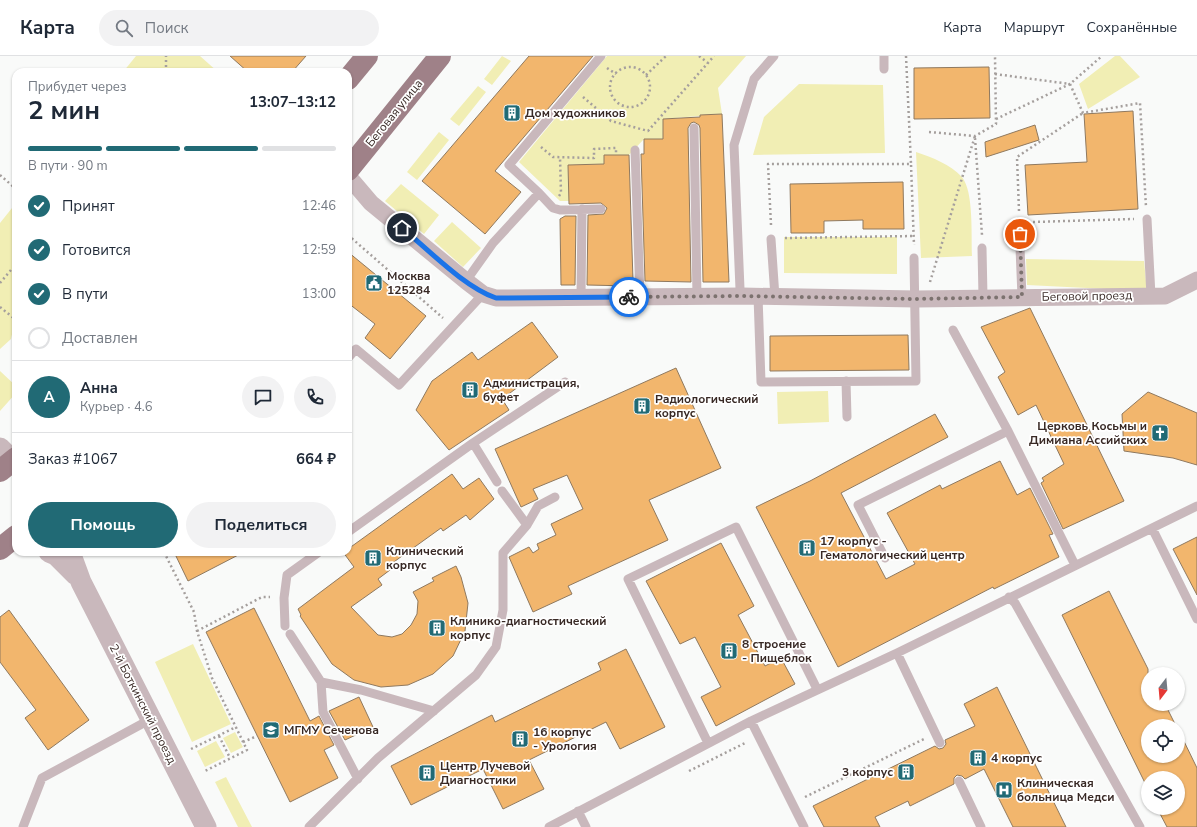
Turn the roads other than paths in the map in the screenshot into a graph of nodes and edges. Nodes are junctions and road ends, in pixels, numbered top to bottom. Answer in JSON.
{"nodes":[{"id":1,"x":367,"y":56,"type":"edge"},
{"id":2,"x":440,"y":56,"type":"edge"},
{"id":3,"x":601,"y":56,"type":"edge"},
{"id":4,"x":774,"y":56,"type":"edge"},
{"id":5,"x":884,"y":56,"type":"edge"},
{"id":6,"x":884,"y":69,"type":"dead end"},
{"id":7,"x":352,"y":74,"type":"edge"},
{"id":8,"x":694,"y":128,"type":"dead end"},
{"id":9,"x":635,"y":150,"type":"dead end"},
{"id":10,"x":352,"y":165,"type":"edge"},
{"id":11,"x":352,"y":181,"type":"edge"},
{"id":12,"x":539,"y":193,"type":"junction"},
{"id":13,"x":582,"y":209,"type":"junction"},
{"id":14,"x":601,"y":209,"type":"dead end"},
{"id":15,"x":1147,"y":219,"type":"road end"},
{"id":16,"x":1019,"y":223,"type":"road end"},
{"id":17,"x":771,"y":238,"type":"road end"},
{"id":18,"x":982,"y":248,"type":"road end"},
{"id":19,"x":914,"y":258,"type":"road end"},
{"id":20,"x":1197,"y":280,"type":"edge"},
{"id":21,"x":466,"y":281,"type":"junction"},
{"id":22,"x":922,"y":294,"type":"junction"},
{"id":23,"x":490,"y":296,"type":"junction"},
{"id":24,"x":758,"y":296,"type":"junction"},
{"id":25,"x":1151,"y":296,"type":"junction"},
{"id":26,"x":581,"y":297,"type":"junction"},
{"id":27,"x":640,"y":297,"type":"junction"},
{"id":28,"x":697,"y":297,"type":"junction"},
{"id":29,"x":983,"y":297,"type":"junction"},
{"id":30,"x":1022,"y":297,"type":"junction"},
{"id":31,"x":953,"y":330,"type":"dead end"},
{"id":32,"x":352,"y":354,"type":"edge"},
{"id":33,"x":846,"y":381,"type":"junction"},
{"id":34,"x":565,"y":382,"type":"dead end"},
{"id":35,"x":847,"y":417,"type":"dead end"},
{"id":36,"x":1008,"y":431,"type":"junction"},
{"id":37,"x":473,"y":443,"type":"junction"},
{"id":38,"x":497,"y":482,"type":"dead end"},
{"id":39,"x":502,"y":491,"type":"dead end"},
{"id":40,"x":555,"y":497,"type":"dead end"},
{"id":41,"x":1197,"y":506,"type":"edge"},
{"id":42,"x":527,"y":525,"type":"junction"},
{"id":43,"x":1152,"y":528,"type":"junction"},
{"id":44,"x":352,"y":529,"type":"edge"},
{"id":45,"x":57,"y":556,"type":"edge"},
{"id":46,"x":71,"y":556,"type":"edge"},
{"id":47,"x":314,"y":556,"type":"edge"},
{"id":48,"x":885,"y":558,"type":"dead end"},
{"id":49,"x":1075,"y":565,"type":"junction"},
{"id":50,"x":81,"y":582,"type":"junction"},
{"id":51,"x":1009,"y":597,"type":"junction"},
{"id":52,"x":1197,"y":619,"type":"edge"},
{"id":53,"x":284,"y":626,"type":"dead end"},
{"id":54,"x":290,"y":634,"type":"dead end"},
{"id":55,"x":897,"y":653,"type":"junction"},
{"id":56,"x":321,"y":682,"type":"junction"},
{"id":57,"x":817,"y":689,"type":"junction"},
{"id":58,"x":434,"y":711,"type":"junction"},
{"id":59,"x":151,"y":719,"type":"junction"},
{"id":60,"x":751,"y":721,"type":"junction"},
{"id":61,"x":708,"y":743,"type":"junction"},
{"id":62,"x":940,"y":743,"type":"dead end"},
{"id":63,"x":358,"y":779,"type":"junction"},
{"id":64,"x":959,"y":781,"type":"dead end"},
{"id":65,"x":578,"y":811,"type":"junction"},
{"id":66,"x":23,"y":827,"type":"edge"},
{"id":67,"x":206,"y":827,"type":"edge"},
{"id":68,"x":309,"y":827,"type":"edge"},
{"id":69,"x":549,"y":827,"type":"edge"},
{"id":70,"x":586,"y":827,"type":"edge"},
{"id":71,"x":804,"y":827,"type":"edge"},
{"id":72,"x":981,"y":827,"type":"edge"},
{"id":73,"x":1140,"y":827,"type":"edge"}],
"edges":[{"from":1,"to":7,"type":"main road"},
{"from":2,"to":10,"type":"main road","name":"Беговая улица"},
{"from":3,"to":12,"type":"lane"},
{"from":4,"to":24,"type":"lane"},
{"from":5,"to":6,"type":"lane"},
{"from":8,"to":28,"type":"lane"},
{"from":9,"to":27,"type":"lane"},
{"from":11,"to":21,"type":"street"},
{"from":12,"to":13,"type":"lane"},
{"from":12,"to":21,"type":"lane"},
{"from":13,"to":14,"type":"lane"},
{"from":13,"to":26,"type":"lane"},
{"from":15,"to":25,"type":"lane"},
{"from":16,"to":30,"type":"lane"},
{"from":17,"to":24,"type":"lane"},
{"from":18,"to":29,"type":"lane"},
{"from":19,"to":22,"type":"lane"},
{"from":20,"to":25,"type":"street","name":"Беговой проезд"},
{"from":21,"to":23,"type":"street"},
{"from":22,"to":24,"type":"street","name":"Беговой проезд"},
{"from":22,"to":29,"type":"street","name":"Беговой проезд"},
{"from":22,"to":33,"type":"lane"},
{"from":23,"to":26,"type":"street","name":"Беговой проезд"},
{"from":23,"to":32,"type":"lane"},
{"from":24,"to":28,"type":"street","name":"Беговой проезд"},
{"from":24,"to":33,"type":"lane"},
{"from":25,"to":30,"type":"street","name":"Беговой проезд"},
{"from":26,"to":27,"type":"street","name":"Беговой проезд"},
{"from":27,"to":28,"type":"street","name":"Беговой проезд"},
{"from":29,"to":30,"type":"street","name":"Беговой проезд"},
{"from":31,"to":36,"type":"lane"},
{"from":33,"to":35,"type":"lane"},
{"from":34,"to":37,"type":"lane"},
{"from":36,"to":48,"type":"lane"},
{"from":36,"to":49,"type":"lane"},
{"from":37,"to":38,"type":"lane"},
{"from":37,"to":44,"type":"lane"},
{"from":39,"to":42,"type":"lane"},
{"from":40,"to":42,"type":"lane"},
{"from":41,"to":43,"type":"lane"},
{"from":42,"to":58,"type":"lane"},
{"from":43,"to":49,"type":"lane"},
{"from":43,"to":52,"type":"lane"},
{"from":45,"to":50,"type":"street","name":"2-й Боткинский проезд"},
{"from":46,"to":50,"type":"street","name":"2-й Боткинский проезд"},
{"from":47,"to":53,"type":"lane"},
{"from":49,"to":51,"type":"lane"},
{"from":50,"to":59,"type":"street","name":"2-й Боткинский проезд"},
{"from":51,"to":55,"type":"lane"},
{"from":51,"to":73,"type":"lane"},
{"from":54,"to":56,"type":"lane"},
{"from":55,"to":57,"type":"lane"},
{"from":55,"to":62,"type":"lane"},
{"from":56,"to":58,"type":"lane"},
{"from":56,"to":63,"type":"lane"},
{"from":57,"to":60,"type":"lane"},
{"from":57,"to":61,"type":"lane"},
{"from":58,"to":63,"type":"lane"},
{"from":59,"to":66,"type":"lane"},
{"from":59,"to":67,"type":"street","name":"2-й Боткинский проезд"},
{"from":60,"to":61,"type":"lane"},
{"from":60,"to":71,"type":"lane"},
{"from":61,"to":65,"type":"lane"},
{"from":63,"to":68,"type":"lane"},
{"from":64,"to":72,"type":"lane"},
{"from":65,"to":69,"type":"lane"},
{"from":65,"to":70,"type":"lane"}]}
